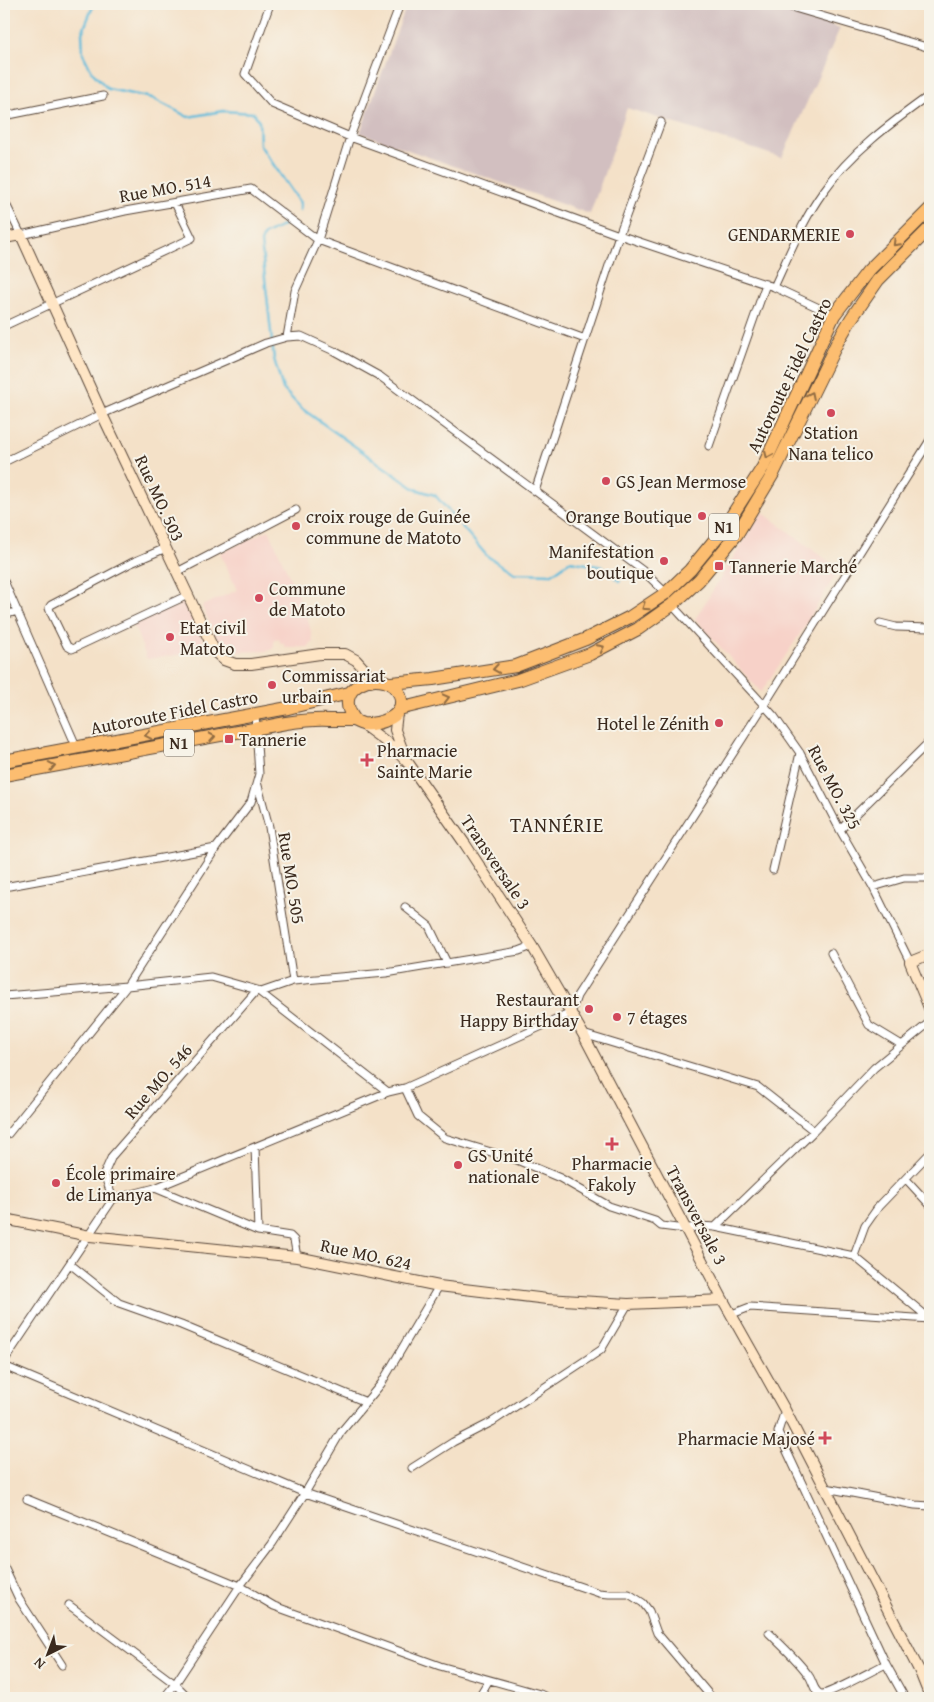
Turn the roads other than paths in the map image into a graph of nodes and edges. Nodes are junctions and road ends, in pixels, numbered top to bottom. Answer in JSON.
{"nodes":[{"id":1,"x":270,"y":4,"type":"edge"},
{"id":2,"x":400,"y":4,"type":"edge"},
{"id":3,"x":786,"y":4,"type":"edge"},
{"id":4,"x":930,"y":48,"type":"edge"},
{"id":5,"x":930,"y":95,"type":"edge"},
{"id":6,"x":103,"y":96,"type":"dead end"},
{"id":7,"x":4,"y":116,"type":"edge"},
{"id":8,"x":661,"y":122,"type":"dead end"},
{"id":9,"x":350,"y":137,"type":"junction"},
{"id":10,"x":4,"y":200,"type":"edge"},
{"id":11,"x":175,"y":203,"type":"junction"},
{"id":12,"x":930,"y":209,"type":"edge"},
{"id":13,"x":930,"y":228,"type":"edge"},
{"id":14,"x":21,"y":235,"type":"junction"},
{"id":15,"x":619,"y":235,"type":"junction"},
{"id":16,"x":4,"y":238,"type":"edge"},
{"id":17,"x":318,"y":240,"type":"junction"},
{"id":18,"x":766,"y":284,"type":"junction"},
{"id":19,"x":774,"y":287,"type":"junction"},
{"id":20,"x":52,"y":303,"type":"junction"},
{"id":21,"x":834,"y":315,"type":"junction"},
{"id":22,"x":4,"y":326,"type":"edge"},
{"id":23,"x":287,"y":337,"type":"junction"},
{"id":24,"x":585,"y":339,"type":"junction"},
{"id":25,"x":102,"y":414,"type":"junction"},
{"id":26,"x":930,"y":440,"type":"edge"},
{"id":27,"x":709,"y":446,"type":"dead end"},
{"id":28,"x":4,"y":462,"type":"edge"},
{"id":29,"x":535,"y":490,"type":"junction"},
{"id":30,"x":296,"y":510,"type":"dead end"},
{"id":31,"x":166,"y":548,"type":"junction"},
{"id":32,"x":177,"y":572,"type":"junction"},
{"id":33,"x":4,"y":581,"type":"edge"},
{"id":34,"x":666,"y":593,"type":"junction"},
{"id":35,"x":188,"y":595,"type":"junction"},
{"id":36,"x":672,"y":605,"type":"junction"},
{"id":37,"x":18,"y":611,"type":"junction"},
{"id":38,"x":4,"y":615,"type":"edge"},
{"id":39,"x":880,"y":623,"type":"dead end"},
{"id":40,"x":930,"y":628,"type":"edge"},
{"id":41,"x":370,"y":682,"type":"junction"},
{"id":42,"x":391,"y":683,"type":"junction"},
{"id":43,"x":349,"y":693,"type":"junction"},
{"id":44,"x":764,"y":705,"type":"junction"},
{"id":45,"x":398,"y":711,"type":"junction"},
{"id":46,"x":255,"y":714,"type":"junction"},
{"id":47,"x":358,"y":722,"type":"junction"},
{"id":48,"x":256,"y":730,"type":"junction"},
{"id":49,"x":930,"y":741,"type":"edge"},
{"id":50,"x":77,"y":748,"type":"junction"},
{"id":51,"x":800,"y":753,"type":"junction"},
{"id":52,"x":4,"y":761,"type":"edge"},
{"id":53,"x":409,"y":764,"type":"junction"},
{"id":54,"x":4,"y":775,"type":"edge"},
{"id":55,"x":257,"y":782,"type":"junction"},
{"id":56,"x":840,"y":830,"type":"junction"},
{"id":57,"x":216,"y":848,"type":"junction"},
{"id":58,"x":773,"y":870,"type":"dead end"},
{"id":59,"x":930,"y":878,"type":"edge"},
{"id":60,"x":4,"y":887,"type":"edge"},
{"id":61,"x":873,"y":887,"type":"junction"},
{"id":62,"x":405,"y":907,"type":"dead end"},
{"id":63,"x":532,"y":946,"type":"junction"},
{"id":64,"x":831,"y":953,"type":"dead end"},
{"id":65,"x":930,"y":954,"type":"edge"},
{"id":66,"x":910,"y":962,"type":"junction"},
{"id":67,"x":447,"y":963,"type":"junction"},
{"id":68,"x":294,"y":981,"type":"junction"},
{"id":69,"x":127,"y":986,"type":"junction"},
{"id":70,"x":259,"y":991,"type":"junction"},
{"id":71,"x":4,"y":996,"type":"edge"},
{"id":72,"x":930,"y":1010,"type":"edge"},
{"id":73,"x":571,"y":1014,"type":"junction"},
{"id":74,"x":930,"y":1022,"type":"edge"},
{"id":75,"x":583,"y":1034,"type":"junction"},
{"id":76,"x":902,"y":1044,"type":"junction"},
{"id":77,"x":405,"y":1088,"type":"junction"},
{"id":78,"x":388,"y":1092,"type":"junction"},
{"id":79,"x":814,"y":1131,"type":"junction"},
{"id":80,"x":6,"y":1133,"type":"edge"},
{"id":81,"x":255,"y":1147,"type":"junction"},
{"id":82,"x":930,"y":1153,"type":"edge"},
{"id":83,"x":906,"y":1179,"type":"junction"},
{"id":84,"x":155,"y":1188,"type":"junction"},
{"id":85,"x":113,"y":1200,"type":"junction"},
{"id":86,"x":930,"y":1206,"type":"edge"},
{"id":87,"x":4,"y":1219,"type":"edge"},
{"id":88,"x":715,"y":1227,"type":"junction"},
{"id":89,"x":686,"y":1229,"type":"junction"},
{"id":90,"x":258,"y":1231,"type":"junction"},
{"id":91,"x":90,"y":1236,"type":"junction"},
{"id":92,"x":854,"y":1256,"type":"junction"},
{"id":93,"x":297,"y":1257,"type":"junction"},
{"id":94,"x":70,"y":1264,"type":"junction"},
{"id":95,"x":439,"y":1286,"type":"junction"},
{"id":96,"x":724,"y":1300,"type":"junction"},
{"id":97,"x":628,"y":1304,"type":"junction"},
{"id":98,"x":732,"y":1314,"type":"junction"},
{"id":99,"x":4,"y":1360,"type":"edge"},
{"id":100,"x":4,"y":1366,"type":"edge"},
{"id":101,"x":366,"y":1402,"type":"junction"},
{"id":102,"x":785,"y":1410,"type":"junction"},
{"id":103,"x":412,"y":1468,"type":"dead end"},
{"id":104,"x":826,"y":1488,"type":"junction"},
{"id":105,"x":305,"y":1493,"type":"junction"},
{"id":106,"x":27,"y":1499,"type":"dead end"},
{"id":107,"x":930,"y":1506,"type":"edge"},
{"id":108,"x":4,"y":1567,"type":"edge"},
{"id":109,"x":240,"y":1586,"type":"junction"},
{"id":110,"x":69,"y":1605,"type":"dead end"},
{"id":111,"x":769,"y":1633,"type":"dead end"},
{"id":112,"x":886,"y":1664,"type":"junction"},
{"id":113,"x":62,"y":1665,"type":"dead end"},
{"id":114,"x":925,"y":1670,"type":"edge"},
{"id":115,"x":489,"y":1680,"type":"junction"},
{"id":116,"x":175,"y":1684,"type":"junction"},
{"id":117,"x":930,"y":1697,"type":"edge"},
{"id":118,"x":164,"y":1698,"type":"edge"},
{"id":119,"x":189,"y":1698,"type":"edge"},
{"id":120,"x":478,"y":1698,"type":"edge"},
{"id":121,"x":548,"y":1698,"type":"edge"},
{"id":122,"x":712,"y":1698,"type":"edge"},
{"id":123,"x":905,"y":1698,"type":"edge"}],
"edges":[{"from":1,"to":9,"type":"street"},
{"from":2,"to":9,"type":"street"},
{"from":3,"to":4,"type":"street"},
{"from":5,"to":19,"type":"street"},
{"from":6,"to":7,"type":"street"},
{"from":8,"to":15,"type":"street"},
{"from":9,"to":15,"type":"street"},
{"from":9,"to":17,"type":"street"},
{"from":10,"to":14,"type":"street","name":"Rue MO. 503"},
{"from":11,"to":14,"type":"street","name":"Rue MO. 514"},
{"from":11,"to":17,"type":"street","name":"Rue MO. 514"},
{"from":11,"to":20,"type":"street"},
{"from":12,"to":21,"type":"highway","name":"Autoroute Fidel Castro","number":"N1","one_way":true},
{"from":36,"to":13,"type":"highway","name":"Autoroute Fidel Castro","number":"N1","one_way":true},
{"from":14,"to":16,"type":"street","name":"Rue MO. 514"},
{"from":14,"to":20,"type":"street","name":"Rue MO. 503"},
{"from":15,"to":18,"type":"street"},
{"from":15,"to":24,"type":"street"},
{"from":17,"to":23,"type":"street"},
{"from":17,"to":24,"type":"street","name":"Rue MO. 514"},
{"from":18,"to":19,"type":"street"},
{"from":18,"to":27,"type":"street"},
{"from":19,"to":21,"type":"street"},
{"from":20,"to":22,"type":"street"},
{"from":20,"to":25,"type":"street","name":"Rue MO. 503"},
{"from":21,"to":34,"type":"highway","name":"Autoroute Fidel Castro","number":"N1","one_way":true},
{"from":23,"to":25,"type":"street"},
{"from":23,"to":29,"type":"street"},
{"from":24,"to":29,"type":"street"},
{"from":25,"to":28,"type":"street"},
{"from":25,"to":31,"type":"street","name":"Rue MO. 503"},
{"from":26,"to":44,"type":"street"},
{"from":29,"to":34,"type":"street"},
{"from":30,"to":32,"type":"street"},
{"from":31,"to":32,"type":"street","name":"Rue MO. 503"},
{"from":31,"to":35,"type":"street"},
{"from":32,"to":35,"type":"street","name":"Rue MO. 503"},
{"from":33,"to":37,"type":"street"},
{"from":34,"to":42,"type":"highway","name":"Autoroute Fidel Castro","number":"N1","one_way":true},
{"from":35,"to":41,"type":"street","name":"Rue MO. 503"},
{"from":36,"to":44,"type":"street","name":"Rue MO. 325"},
{"from":45,"to":36,"type":"highway","name":"Autoroute Fidel Castro","number":"N1","one_way":true},
{"from":37,"to":38,"type":"street"},
{"from":37,"to":50,"type":"street"},
{"from":39,"to":40,"type":"street"},
{"from":41,"to":42,"type":"highway"},
{"from":41,"to":43,"type":"highway"},
{"from":42,"to":45,"type":"highway"},
{"from":43,"to":46,"type":"highway","name":"Autoroute Fidel Castro","number":"N1"},
{"from":43,"to":47,"type":"highway"},
{"from":44,"to":51,"type":"street","name":"Rue MO. 325"},
{"from":44,"to":73,"type":"street"},
{"from":45,"to":47,"type":"highway"},
{"from":45,"to":53,"type":"street","name":"Transversale 3"},
{"from":46,"to":48,"type":"street"},
{"from":46,"to":50,"type":"highway","name":"Autoroute Fidel Castro","number":"N1","one_way":true},
{"from":47,"to":48,"type":"highway","name":"Autoroute Fidel Castro","number":"N1"},
{"from":47,"to":53,"type":"street","name":"Transversale 3"},
{"from":54,"to":48,"type":"highway","name":"Autoroute Fidel Castro","number":"N1","one_way":true},
{"from":48,"to":55,"type":"street"},
{"from":49,"to":56,"type":"street"},
{"from":50,"to":52,"type":"highway","name":"Autoroute Fidel Castro","number":"N1"},
{"from":51,"to":56,"type":"street","name":"Rue MO. 325"},
{"from":51,"to":58,"type":"street"},
{"from":53,"to":63,"type":"street","name":"Transversale 3"},
{"from":55,"to":57,"type":"street"},
{"from":55,"to":68,"type":"street","name":"Rue MO. 505"},
{"from":56,"to":61,"type":"street","name":"Rue MO. 325"},
{"from":57,"to":60,"type":"street"},
{"from":57,"to":69,"type":"street"},
{"from":59,"to":61,"type":"street"},
{"from":61,"to":66,"type":"street","name":"Rue MO. 325"},
{"from":62,"to":67,"type":"street"},
{"from":63,"to":67,"type":"street"},
{"from":63,"to":73,"type":"street","name":"Transversale 3"},
{"from":64,"to":76,"type":"street"},
{"from":65,"to":66,"type":"street"},
{"from":66,"to":72,"type":"street","name":"Rue MO. 325"},
{"from":67,"to":68,"type":"street"},
{"from":68,"to":70,"type":"street"},
{"from":69,"to":70,"type":"street"},
{"from":69,"to":71,"type":"street"},
{"from":69,"to":80,"type":"street"},
{"from":70,"to":78,"type":"street"},
{"from":70,"to":85,"type":"street","name":"Rue MO. 546"},
{"from":73,"to":75,"type":"street","name":"Transversale 3"},
{"from":73,"to":77,"type":"street"},
{"from":74,"to":76,"type":"street"},
{"from":75,"to":79,"type":"street"},
{"from":75,"to":89,"type":"street","name":"Transversale 3"},
{"from":76,"to":79,"type":"street"},
{"from":77,"to":78,"type":"street"},
{"from":77,"to":89,"type":"street"},
{"from":78,"to":81,"type":"street"},
{"from":79,"to":88,"type":"street"},
{"from":81,"to":84,"type":"street"},
{"from":81,"to":90,"type":"street"},
{"from":82,"to":83,"type":"street"},
{"from":83,"to":86,"type":"street"},
{"from":83,"to":92,"type":"street"},
{"from":84,"to":85,"type":"street"},
{"from":84,"to":90,"type":"street"},
{"from":85,"to":91,"type":"street"},
{"from":87,"to":91,"type":"street","name":"Rue MO. 624"},
{"from":88,"to":89,"type":"street"},
{"from":88,"to":92,"type":"street"},
{"from":89,"to":96,"type":"street","name":"Transversale 3"},
{"from":90,"to":93,"type":"street"},
{"from":91,"to":93,"type":"street","name":"Rue MO. 624"},
{"from":91,"to":94,"type":"street"},
{"from":92,"to":98,"type":"street"},
{"from":93,"to":95,"type":"street","name":"Rue MO. 624"},
{"from":94,"to":99,"type":"street"},
{"from":94,"to":101,"type":"street"},
{"from":95,"to":97,"type":"street","name":"Rue MO. 624"},
{"from":95,"to":101,"type":"street"},
{"from":96,"to":97,"type":"street","name":"Rue MO. 624"},
{"from":96,"to":98,"type":"street","name":"Transversale 3"},
{"from":97,"to":103,"type":"street"},
{"from":98,"to":102,"type":"street","name":"Transversale 3"},
{"from":100,"to":105,"type":"street"},
{"from":101,"to":105,"type":"street"},
{"from":102,"to":104,"type":"street","name":"Transversale 3"},
{"from":102,"to":112,"type":"street"},
{"from":104,"to":107,"type":"street"},
{"from":104,"to":114,"type":"street","name":"Transversale 3"},
{"from":105,"to":109,"type":"street"},
{"from":105,"to":122,"type":"street"},
{"from":106,"to":109,"type":"street"},
{"from":108,"to":113,"type":"street"},
{"from":109,"to":115,"type":"street"},
{"from":109,"to":116,"type":"street"},
{"from":110,"to":116,"type":"street"},
{"from":111,"to":112,"type":"street"},
{"from":112,"to":123,"type":"street"},
{"from":114,"to":117,"type":"street","name":"Transversale 3"},
{"from":115,"to":120,"type":"street"},
{"from":115,"to":121,"type":"street"},
{"from":116,"to":118,"type":"street"},
{"from":116,"to":119,"type":"street"}]}
